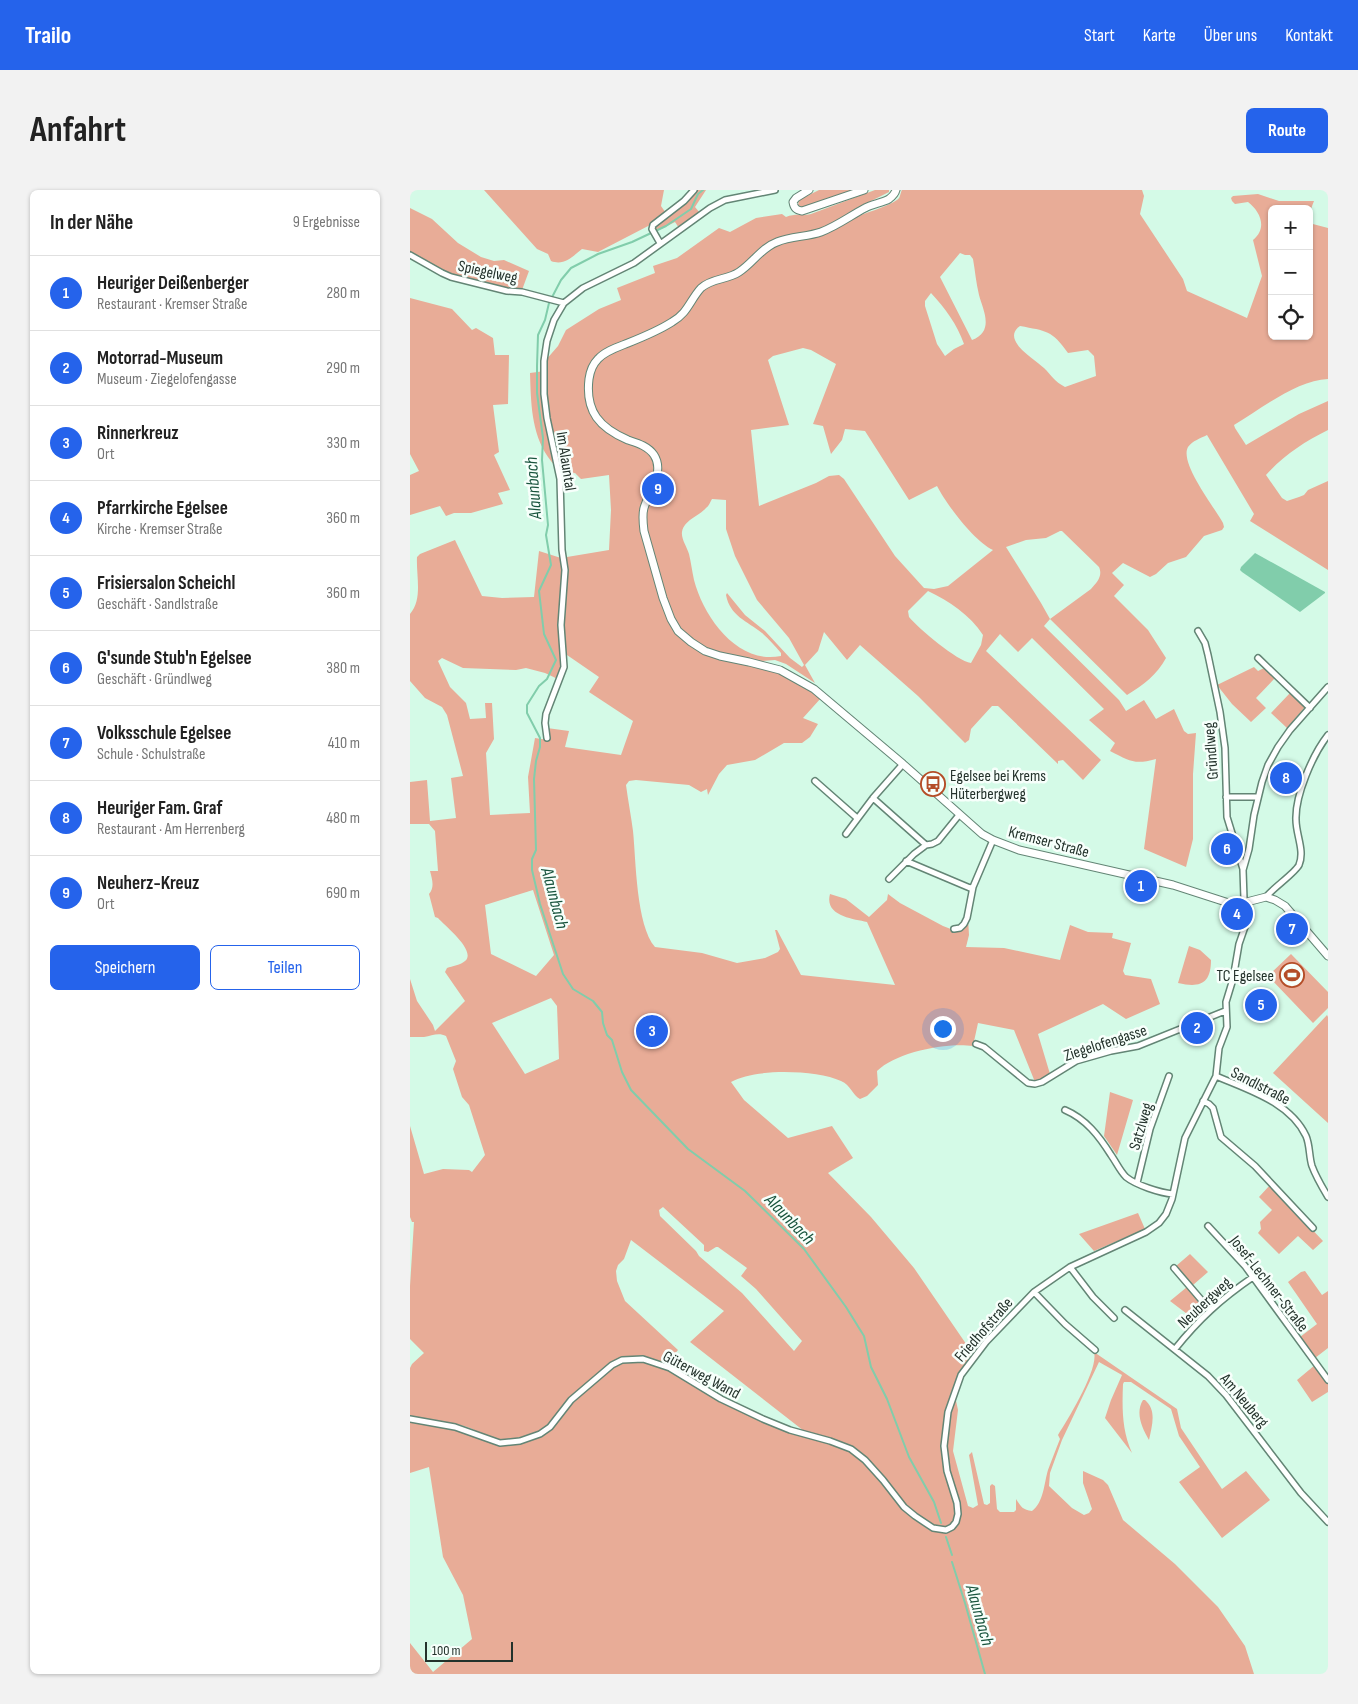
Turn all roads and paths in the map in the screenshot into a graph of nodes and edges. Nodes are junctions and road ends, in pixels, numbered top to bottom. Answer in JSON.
{"nodes":[{"id":1,"x":694,"y":190,"type":"edge"},
{"id":2,"x":775,"y":190,"type":"edge"},
{"id":3,"x":809,"y":190,"type":"edge"},
{"id":4,"x":864,"y":190,"type":"edge"},
{"id":5,"x":896,"y":190,"type":"edge"},
{"id":6,"x":660,"y":243,"type":"junction"},
{"id":7,"x":410,"y":255,"type":"edge"},
{"id":8,"x":564,"y":304,"type":"junction"},
{"id":9,"x":1198,"y":631,"type":"dead end"},
{"id":10,"x":1258,"y":658,"type":"dead end"},
{"id":11,"x":1328,"y":687,"type":"edge"},
{"id":12,"x":1310,"y":708,"type":"junction"},
{"id":13,"x":1328,"y":735,"type":"edge"},
{"id":14,"x":546,"y":738,"type":"dead end"},
{"id":15,"x":903,"y":764,"type":"junction"},
{"id":16,"x":815,"y":781,"type":"dead end"},
{"id":17,"x":1226,"y":797,"type":"junction"},
{"id":18,"x":1258,"y":797,"type":"junction"},
{"id":19,"x":873,"y":798,"type":"junction"},
{"id":20,"x":960,"y":815,"type":"junction"},
{"id":21,"x":857,"y":818,"type":"junction"},
{"id":22,"x":846,"y":834,"type":"dead end"},
{"id":23,"x":992,"y":840,"type":"junction"},
{"id":24,"x":926,"y":845,"type":"junction"},
{"id":25,"x":906,"y":861,"type":"junction"},
{"id":26,"x":1243,"y":870,"type":"junction"},
{"id":27,"x":889,"y":879,"type":"dead end"},
{"id":28,"x":973,"y":887,"type":"junction"},
{"id":29,"x":1266,"y":897,"type":"junction"},
{"id":30,"x":1245,"y":903,"type":"junction"},
{"id":31,"x":954,"y":929,"type":"dead end"},
{"id":32,"x":1328,"y":956,"type":"edge"},
{"id":33,"x":1226,"y":1011,"type":"junction"},
{"id":34,"x":976,"y":1044,"type":"dead end"},
{"id":35,"x":1168,"y":1076,"type":"dead end"},
{"id":36,"x":1216,"y":1076,"type":"junction"},
{"id":37,"x":1203,"y":1101,"type":"junction"},
{"id":38,"x":1065,"y":1110,"type":"dead end"},
{"id":39,"x":1137,"y":1183,"type":"junction"},
{"id":40,"x":1173,"y":1194,"type":"junction"},
{"id":41,"x":1328,"y":1196,"type":"edge"},
{"id":42,"x":1208,"y":1226,"type":"dead end"},
{"id":43,"x":1313,"y":1228,"type":"dead end"},
{"id":44,"x":1070,"y":1266,"type":"junction"},
{"id":45,"x":1174,"y":1268,"type":"dead end"},
{"id":46,"x":1252,"y":1276,"type":"junction"},
{"id":47,"x":1034,"y":1292,"type":"junction"},
{"id":48,"x":1125,"y":1310,"type":"dead end"},
{"id":49,"x":1210,"y":1310,"type":"junction"},
{"id":50,"x":1114,"y":1318,"type":"dead end"},
{"id":51,"x":1175,"y":1349,"type":"junction"},
{"id":52,"x":1095,"y":1350,"type":"dead end"},
{"id":53,"x":1328,"y":1380,"type":"edge"},
{"id":54,"x":410,"y":1419,"type":"edge"},
{"id":55,"x":830,"y":1441,"type":"joint"},
{"id":56,"x":1328,"y":1522,"type":"edge"}],
"edges":[{"from":1,"to":6,"type":"street"},
{"from":2,"to":6,"type":"street","name":"Im Alauntal"},
{"from":3,"to":4,"type":"street"},
{"from":5,"to":15,"type":"street","name":"Kremser Straße"},
{"from":6,"to":8,"type":"street","name":"Im Alauntal"},
{"from":7,"to":8,"type":"street","name":"Spiegelweg"},
{"from":8,"to":14,"type":"street","name":"Im Alauntal"},
{"from":9,"to":17,"type":"street","name":"Gründlweg"},
{"from":10,"to":12,"type":"street"},
{"from":11,"to":12,"type":"street"},
{"from":12,"to":18,"type":"street"},
{"from":13,"to":29,"type":"street"},
{"from":15,"to":19,"type":"street"},
{"from":15,"to":20,"type":"street","name":"Kremser Straße"},
{"from":16,"to":21,"type":"street"},
{"from":17,"to":18,"type":"street"},
{"from":17,"to":26,"type":"street","name":"Gründlweg"},
{"from":18,"to":26,"type":"street"},
{"from":19,"to":21,"type":"street"},
{"from":19,"to":24,"type":"street"},
{"from":20,"to":23,"type":"street","name":"Kremser Straße"},
{"from":20,"to":24,"type":"street"},
{"from":21,"to":22,"type":"street"},
{"from":23,"to":28,"type":"street"},
{"from":23,"to":30,"type":"street","name":"Kremser Straße"},
{"from":24,"to":25,"type":"street"},
{"from":25,"to":27,"type":"street"},
{"from":25,"to":28,"type":"street"},
{"from":26,"to":30,"type":"street","name":"Sandlstraße"},
{"from":28,"to":31,"type":"street"},
{"from":29,"to":30,"type":"street"},
{"from":29,"to":32,"type":"street"},
{"from":30,"to":33,"type":"street","name":"Sandlstraße"},
{"from":33,"to":34,"type":"street","name":"Ziegelofengasse"},
{"from":33,"to":36,"type":"street","name":"Sandlstraße"},
{"from":35,"to":39,"type":"street","name":"Satzlweg"},
{"from":36,"to":37,"type":"street","name":"Friedhofstraße"},
{"from":36,"to":41,"type":"street","name":"Sandlstraße"},
{"from":37,"to":40,"type":"street","name":"Friedhofstraße"},
{"from":37,"to":43,"type":"street"},
{"from":38,"to":39,"type":"street","name":"Satzlweg"},
{"from":39,"to":40,"type":"street","name":"Satzlweg"},
{"from":40,"to":44,"type":"street","name":"Friedhofstraße"},
{"from":42,"to":46,"type":"street","name":"Josef-Lechner-Straße"},
{"from":44,"to":47,"type":"street","name":"Friedhofstraße"},
{"from":44,"to":50,"type":"street"},
{"from":45,"to":49,"type":"street"},
{"from":46,"to":49,"type":"street","name":"Neubergweg"},
{"from":46,"to":53,"type":"street","name":"Josef-Lechner-Straße"},
{"from":47,"to":52,"type":"street"},
{"from":47,"to":55,"type":"street","name":"Friedhofstraße"},
{"from":48,"to":51,"type":"street","name":"Am Neuberg"},
{"from":49,"to":51,"type":"street","name":"Neubergweg"},
{"from":51,"to":56,"type":"street","name":"Am Neuberg"},
{"from":54,"to":55,"type":"street","name":"Güterweg Wand"}]}
